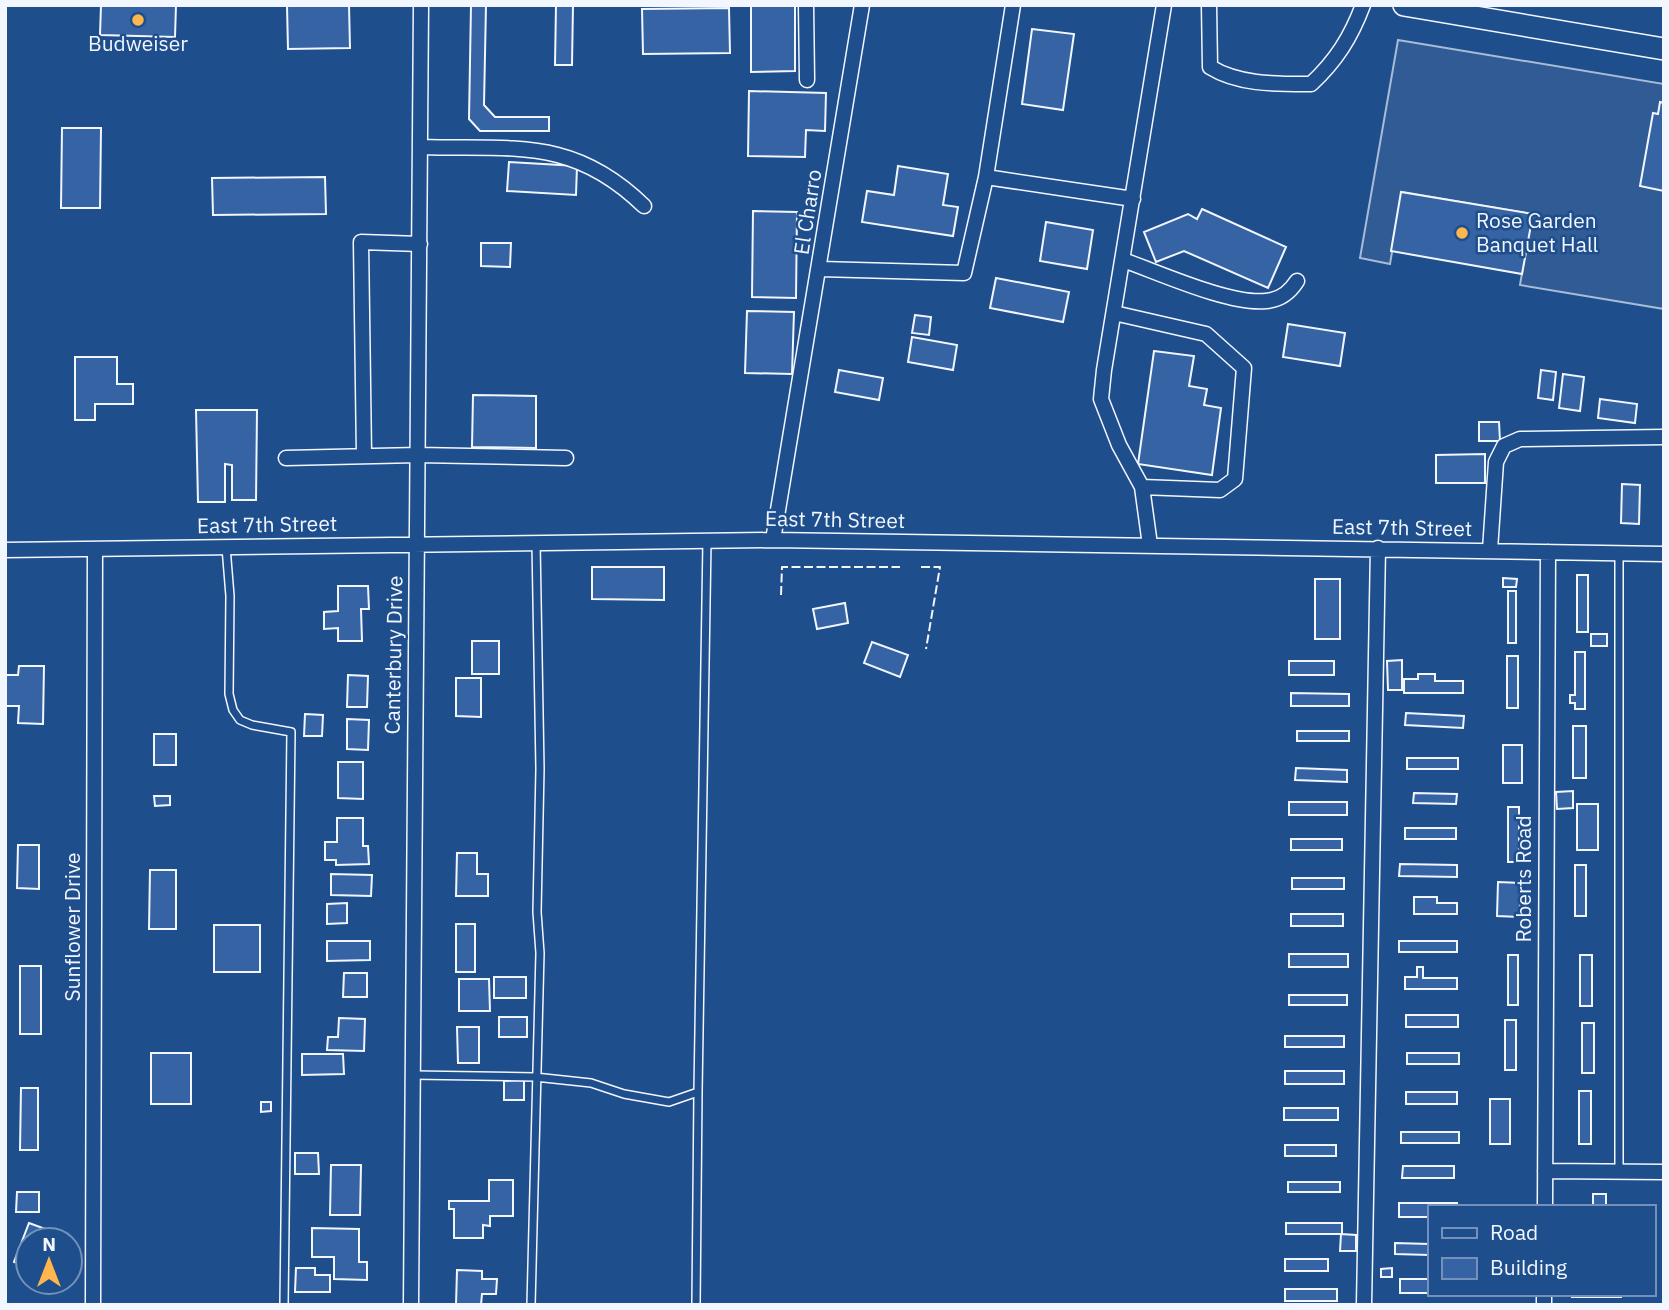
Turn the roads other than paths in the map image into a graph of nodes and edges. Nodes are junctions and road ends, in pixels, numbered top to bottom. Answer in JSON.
{"nodes":[{"id":1,"x":421,"y":5,"type":"edge"},
{"id":2,"x":806,"y":5,"type":"edge"},
{"id":3,"x":862,"y":5,"type":"edge"},
{"id":4,"x":1013,"y":5,"type":"edge"},
{"id":5,"x":1164,"y":5,"type":"edge"},
{"id":6,"x":1209,"y":5,"type":"edge"},
{"id":7,"x":1363,"y":5,"type":"edge"},
{"id":8,"x":1404,"y":5,"type":"edge"},
{"id":9,"x":1664,"y":49,"type":"edge"},
{"id":10,"x":807,"y":80,"type":"dead end"},
{"id":11,"x":421,"y":147,"type":"junction"},
{"id":12,"x":985,"y":177,"type":"junction"},
{"id":13,"x":1133,"y":199,"type":"junction"},
{"id":14,"x":643,"y":206,"type":"dead end"},
{"id":15,"x":420,"y":244,"type":"junction"},
{"id":16,"x":1123,"y":260,"type":"junction"},
{"id":17,"x":820,"y":269,"type":"junction"},
{"id":18,"x":1297,"y":281,"type":"dead end"},
{"id":19,"x":1114,"y":313,"type":"junction"},
{"id":20,"x":1664,"y":437,"type":"edge"},
{"id":21,"x":418,"y":455,"type":"junction"},
{"id":22,"x":364,"y":456,"type":"junction"},
{"id":23,"x":286,"y":458,"type":"dead end"},
{"id":24,"x":566,"y":458,"type":"dead end"},
{"id":25,"x":1142,"y":487,"type":"junction"},
{"id":26,"x":773,"y":540,"type":"junction"},
{"id":27,"x":707,"y":541,"type":"junction"},
{"id":28,"x":536,"y":542,"type":"junction"},
{"id":29,"x":417,"y":543,"type":"junction"},
{"id":30,"x":1150,"y":545,"type":"junction"},
{"id":31,"x":226,"y":547,"type":"junction"},
{"id":32,"x":1378,"y":548,"type":"junction"},
{"id":33,"x":94,"y":549,"type":"junction"},
{"id":34,"x":5,"y":550,"type":"edge"},
{"id":35,"x":1490,"y":551,"type":"junction"},
{"id":36,"x":1548,"y":552,"type":"junction"},
{"id":37,"x":1619,"y":553,"type":"junction"},
{"id":38,"x":1664,"y":554,"type":"edge"},
{"id":39,"x":413,"y":1075,"type":"junction"},
{"id":40,"x":535,"y":1077,"type":"junction"},
{"id":41,"x":698,"y":1092,"type":"junction"},
{"id":42,"x":1545,"y":1171,"type":"junction"},
{"id":43,"x":1619,"y":1172,"type":"junction"},
{"id":44,"x":1664,"y":1172,"type":"edge"},
{"id":45,"x":1545,"y":1205,"type":"edge"},
{"id":46,"x":93,"y":1305,"type":"edge"},
{"id":47,"x":284,"y":1305,"type":"edge"},
{"id":48,"x":411,"y":1305,"type":"edge"},
{"id":49,"x":531,"y":1305,"type":"edge"},
{"id":50,"x":696,"y":1305,"type":"edge"},
{"id":51,"x":1364,"y":1305,"type":"edge"}],
"edges":[{"from":1,"to":11,"type":"street","name":"Canterbury Drive"},
{"from":2,"to":10,"type":"street"},
{"from":3,"to":17,"type":"street","name":"El Charro"},
{"from":4,"to":12,"type":"street"},
{"from":5,"to":13,"type":"street"},
{"from":6,"to":7,"type":"street"},
{"from":8,"to":9,"type":"main road"},
{"from":11,"to":14,"type":"street"},
{"from":11,"to":15,"type":"street","name":"Canterbury Drive"},
{"from":12,"to":13,"type":"street"},
{"from":12,"to":17,"type":"street","name":"El Charro"},
{"from":13,"to":16,"type":"street"},
{"from":15,"to":21,"type":"street","name":"Canterbury Drive"},
{"from":15,"to":22,"type":"street"},
{"from":16,"to":18,"type":"street"},
{"from":16,"to":19,"type":"street"},
{"from":17,"to":26,"type":"street"},
{"from":19,"to":25,"type":"street"},
{"from":19,"to":25,"type":"street"},
{"from":20,"to":35,"type":"street"},
{"from":21,"to":22,"type":"street"},
{"from":21,"to":24,"type":"street"},
{"from":21,"to":29,"type":"street","name":"Canterbury Drive"},
{"from":22,"to":23,"type":"street"},
{"from":25,"to":30,"type":"street"},
{"from":26,"to":27,"type":"street","name":"East 7th Street"},
{"from":26,"to":30,"type":"street","name":"East 7th Street"},
{"from":27,"to":28,"type":"street","name":"East 7th Street"},
{"from":27,"to":41,"type":"lane"},
{"from":28,"to":29,"type":"street","name":"East 7th Street"},
{"from":28,"to":40,"type":"lane"},
{"from":29,"to":31,"type":"street","name":"East 7th Street"},
{"from":29,"to":39,"type":"street","name":"Canterbury Drive"},
{"from":30,"to":32,"type":"street","name":"East 7th Street"},
{"from":31,"to":33,"type":"street","name":"East 7th Street"},
{"from":31,"to":47,"type":"lane"},
{"from":32,"to":35,"type":"street","name":"East 7th Street"},
{"from":32,"to":51,"type":"street"},
{"from":33,"to":34,"type":"street","name":"East 7th Street"},
{"from":33,"to":46,"type":"street","name":"Sunflower Drive"},
{"from":35,"to":36,"type":"street","name":"East 7th Street"},
{"from":36,"to":37,"type":"street","name":"East 7th Street"},
{"from":36,"to":42,"type":"street","name":"Roberts Road"},
{"from":37,"to":38,"type":"street","name":"East 7th Street"},
{"from":37,"to":43,"type":"lane"},
{"from":39,"to":40,"type":"lane"},
{"from":39,"to":48,"type":"street","name":"Canterbury Drive"},
{"from":40,"to":41,"type":"lane"},
{"from":40,"to":49,"type":"lane"},
{"from":41,"to":50,"type":"lane"},
{"from":42,"to":43,"type":"street"},
{"from":42,"to":45,"type":"street","name":"Roberts Road"},
{"from":43,"to":44,"type":"street"}]}
